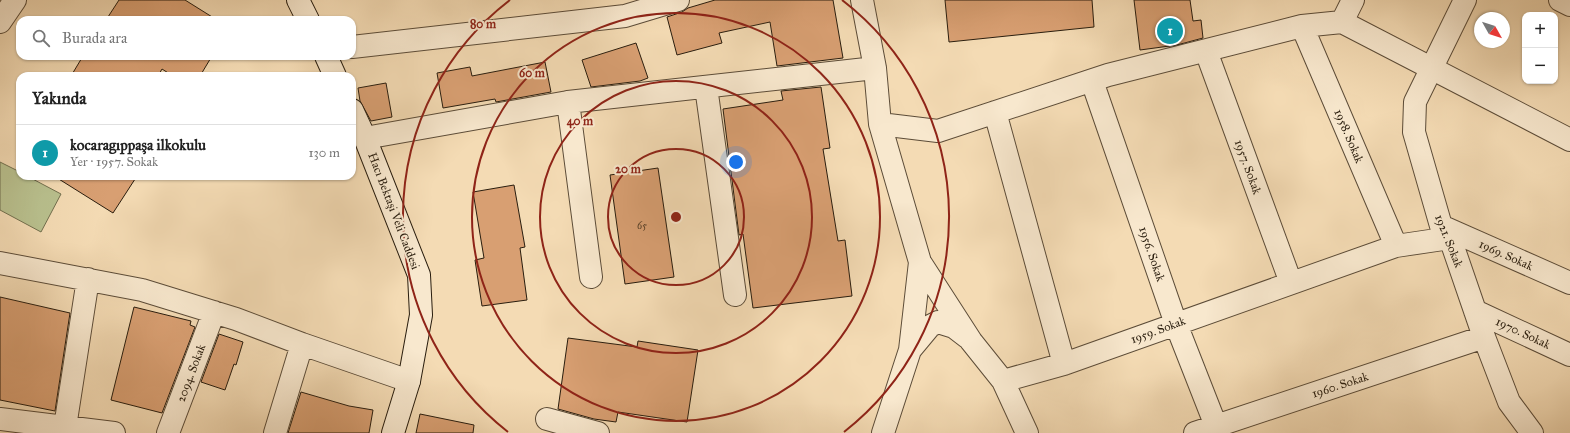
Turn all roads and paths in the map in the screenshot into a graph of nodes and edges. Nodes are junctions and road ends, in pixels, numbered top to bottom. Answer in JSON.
{"nodes":[{"id":1,"x":15,"y":0,"type":"edge"},
{"id":2,"x":298,"y":0,"type":"edge"},
{"id":3,"x":678,"y":0,"type":"edge"},
{"id":4,"x":862,"y":0,"type":"edge"},
{"id":5,"x":1353,"y":0,"type":"edge"},
{"id":6,"x":1465,"y":0,"type":"edge"},
{"id":7,"x":1560,"y":0,"type":"edge"},
{"id":8,"x":1570,"y":5,"type":"edge"},
{"id":9,"x":624,"y":8,"type":"edge"},
{"id":10,"x":306,"y":16,"type":"edge"},
{"id":11,"x":0,"y":22,"type":"edge"},
{"id":12,"x":1342,"y":22,"type":"junction"},
{"id":13,"x":1302,"y":26,"type":"junction"},
{"id":14,"x":356,"y":46,"type":"edge"},
{"id":15,"x":1206,"y":51,"type":"junction"},
{"id":16,"x":328,"y":60,"type":"edge"},
{"id":17,"x":874,"y":68,"type":"junction"},
{"id":18,"x":1432,"y":68,"type":"junction"},
{"id":19,"x":333,"y":72,"type":"edge"},
{"id":20,"x":1092,"y":81,"type":"junction"},
{"id":21,"x":706,"y":87,"type":"junction"},
{"id":22,"x":568,"y":102,"type":"junction"},
{"id":23,"x":995,"y":112,"type":"junction"},
{"id":24,"x":356,"y":118,"type":"edge"},
{"id":25,"x":880,"y":124,"type":"junction"},
{"id":26,"x":366,"y":138,"type":"junction"},
{"id":27,"x":1570,"y":140,"type":"edge"},
{"id":28,"x":1446,"y":232,"type":"junction"},
{"id":29,"x":1396,"y":246,"type":"junction"},
{"id":30,"x":920,"y":262,"type":"junction"},
{"id":31,"x":0,"y":263,"type":"edge"},
{"id":32,"x":591,"y":277,"type":"dead end"},
{"id":33,"x":88,"y":279,"type":"junction"},
{"id":34,"x":1291,"y":283,"type":"junction"},
{"id":35,"x":1570,"y":283,"type":"edge"},
{"id":36,"x":735,"y":295,"type":"dead end"},
{"id":37,"x":1475,"y":310,"type":"junction"},
{"id":38,"x":214,"y":312,"type":"junction"},
{"id":39,"x":1176,"y":324,"type":"junction"},
{"id":40,"x":1484,"y":337,"type":"junction"},
{"id":41,"x":971,"y":341,"type":"junction"},
{"id":42,"x":302,"y":344,"type":"junction"},
{"id":43,"x":910,"y":350,"type":"junction"},
{"id":44,"x":1570,"y":355,"type":"edge"},
{"id":45,"x":1064,"y":364,"type":"junction"},
{"id":46,"x":409,"y":381,"type":"junction"},
{"id":47,"x":1003,"y":381,"type":"junction"},
{"id":48,"x":1510,"y":402,"type":"junction"},
{"id":49,"x":0,"y":419,"type":"edge"},
{"id":50,"x":547,"y":419,"type":"dead end"},
{"id":51,"x":1216,"y":426,"type":"junction"},
{"id":52,"x":65,"y":427,"type":"junction"},
{"id":53,"x":114,"y":433,"type":"edge"},
{"id":54,"x":168,"y":433,"type":"edge"},
{"id":55,"x":275,"y":433,"type":"edge"},
{"id":56,"x":393,"y":433,"type":"edge"},
{"id":57,"x":598,"y":433,"type":"edge"},
{"id":58,"x":883,"y":433,"type":"edge"},
{"id":59,"x":1027,"y":433,"type":"edge"},
{"id":60,"x":1196,"y":433,"type":"edge"},
{"id":61,"x":1512,"y":433,"type":"edge"},
{"id":62,"x":1532,"y":433,"type":"edge"}],
"edges":[{"from":1,"to":11,"type":"street"},
{"from":2,"to":10,"type":"street"},
{"from":3,"to":9,"type":"street"},
{"from":4,"to":17,"type":"street"},
{"from":5,"to":12,"type":"street"},
{"from":6,"to":18,"type":"street","name":"1921. Sokak"},
{"from":7,"to":8,"type":"street"},
{"from":9,"to":14,"type":"street"},
{"from":12,"to":13,"type":"street"},
{"from":12,"to":18,"type":"street"},
{"from":13,"to":15,"type":"street"},
{"from":13,"to":29,"type":"street","name":"1958. Sokak"},
{"from":15,"to":20,"type":"street"},
{"from":15,"to":34,"type":"street","name":"1957. Sokak"},
{"from":16,"to":19,"type":"street"},
{"from":17,"to":21,"type":"street"},
{"from":17,"to":25,"type":"street"},
{"from":18,"to":27,"type":"street"},
{"from":18,"to":28,"type":"street","name":"1921. Sokak"},
{"from":20,"to":23,"type":"street"},
{"from":20,"to":39,"type":"street","name":"1956. Sokak"},
{"from":21,"to":22,"type":"street"},
{"from":21,"to":36,"type":"street"},
{"from":22,"to":26,"type":"street"},
{"from":22,"to":32,"type":"street"},
{"from":23,"to":25,"type":"street"},
{"from":23,"to":45,"type":"street"},
{"from":24,"to":26,"type":"street","name":"Hacı Bektaşi Veli Caddesi"},
{"from":25,"to":30,"type":"street"},
{"from":26,"to":46,"type":"street","name":"Hacı Bektaşi Veli Caddesi"},
{"from":28,"to":29,"type":"street","name":"1959. Sokak"},
{"from":28,"to":35,"type":"street","name":"1969. Sokak"},
{"from":28,"to":37,"type":"street","name":"1921. Sokak"},
{"from":29,"to":34,"type":"street","name":"1959. Sokak"},
{"from":30,"to":41,"type":"street"},
{"from":30,"to":43,"type":"street"},
{"from":31,"to":33,"type":"street"},
{"from":33,"to":38,"type":"street"},
{"from":33,"to":52,"type":"street"},
{"from":34,"to":39,"type":"street","name":"1959. Sokak"},
{"from":37,"to":40,"type":"street","name":"1921. Sokak"},
{"from":37,"to":44,"type":"street","name":"1970. Sokak"},
{"from":38,"to":42,"type":"street"},
{"from":38,"to":54,"type":"street","name":"2094. Sokak"},
{"from":39,"to":45,"type":"street","name":"1959. Sokak"},
{"from":39,"to":51,"type":"street","name":"1956. Sokak"},
{"from":40,"to":48,"type":"street","name":"1921. Sokak"},
{"from":40,"to":51,"type":"street","name":"1960. Sokak"},
{"from":41,"to":43,"type":"street"},
{"from":41,"to":47,"type":"street"},
{"from":42,"to":46,"type":"street"},
{"from":42,"to":55,"type":"street"},
{"from":43,"to":58,"type":"street"},
{"from":45,"to":47,"type":"street","name":"1959. Sokak"},
{"from":46,"to":56,"type":"street","name":"Hacı Bektaşi Veli Caddesi"},
{"from":47,"to":59,"type":"street"},
{"from":48,"to":61,"type":"street"},
{"from":48,"to":62,"type":"street","name":"1921. Sokak"},
{"from":49,"to":52,"type":"street"},
{"from":50,"to":57,"type":"street"},
{"from":51,"to":60,"type":"street","name":"1960. Sokak"},
{"from":52,"to":53,"type":"street"}]}
